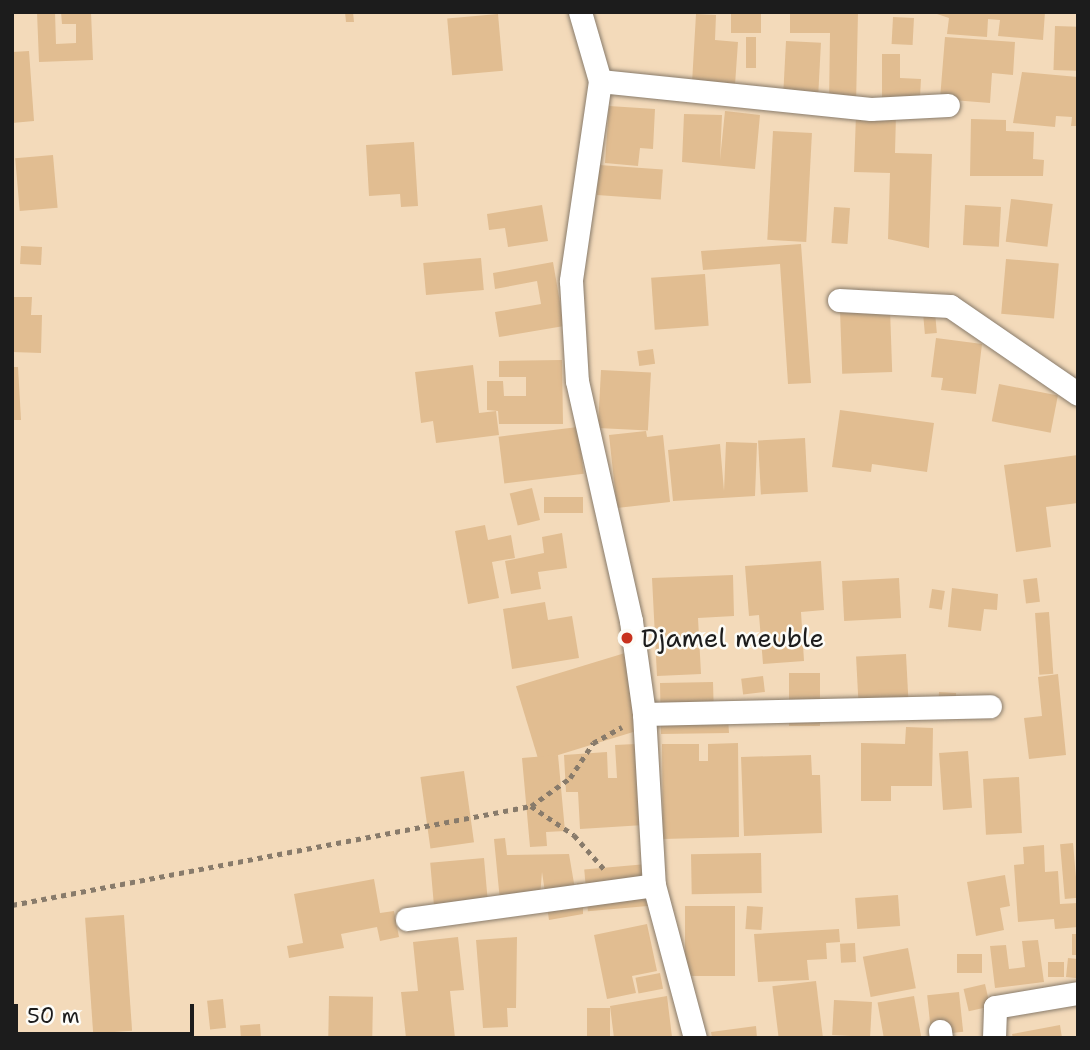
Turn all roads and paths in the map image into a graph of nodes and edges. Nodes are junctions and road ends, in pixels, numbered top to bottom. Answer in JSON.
{"nodes":[{"id":1,"x":580,"y":12,"type":"edge"},
{"id":2,"x":600,"y":82,"type":"junction"},
{"id":3,"x":948,"y":105,"type":"dead end"},
{"id":4,"x":839,"y":300,"type":"dead end"},
{"id":5,"x":1078,"y":394,"type":"edge"},
{"id":6,"x":990,"y":706,"type":"dead end"},
{"id":7,"x":644,"y":714,"type":"junction"},
{"id":8,"x":531,"y":806,"type":"junction"},
{"id":9,"x":653,"y":885,"type":"junction"},
{"id":10,"x":622,"y":889,"type":"junction"},
{"id":11,"x":12,"y":905,"type":"edge"},
{"id":12,"x":407,"y":919,"type":"dead end"},
{"id":13,"x":1078,"y":993,"type":"edge"},
{"id":14,"x":695,"y":1038,"type":"edge"},
{"id":15,"x":994,"y":1038,"type":"edge"}],
"edges":[{"from":1,"to":2,"type":"street"},
{"from":2,"to":3,"type":"street"},
{"from":2,"to":7,"type":"street"},
{"from":4,"to":5,"type":"street"},
{"from":6,"to":7,"type":"street"},
{"from":7,"to":8,"type":"path"},
{"from":7,"to":9,"type":"street"},
{"from":8,"to":10,"type":"path"},
{"from":8,"to":11,"type":"path"},
{"from":9,"to":10,"type":"street"},
{"from":9,"to":14,"type":"street"},
{"from":10,"to":12,"type":"street"},
{"from":13,"to":15,"type":"street"}]}
